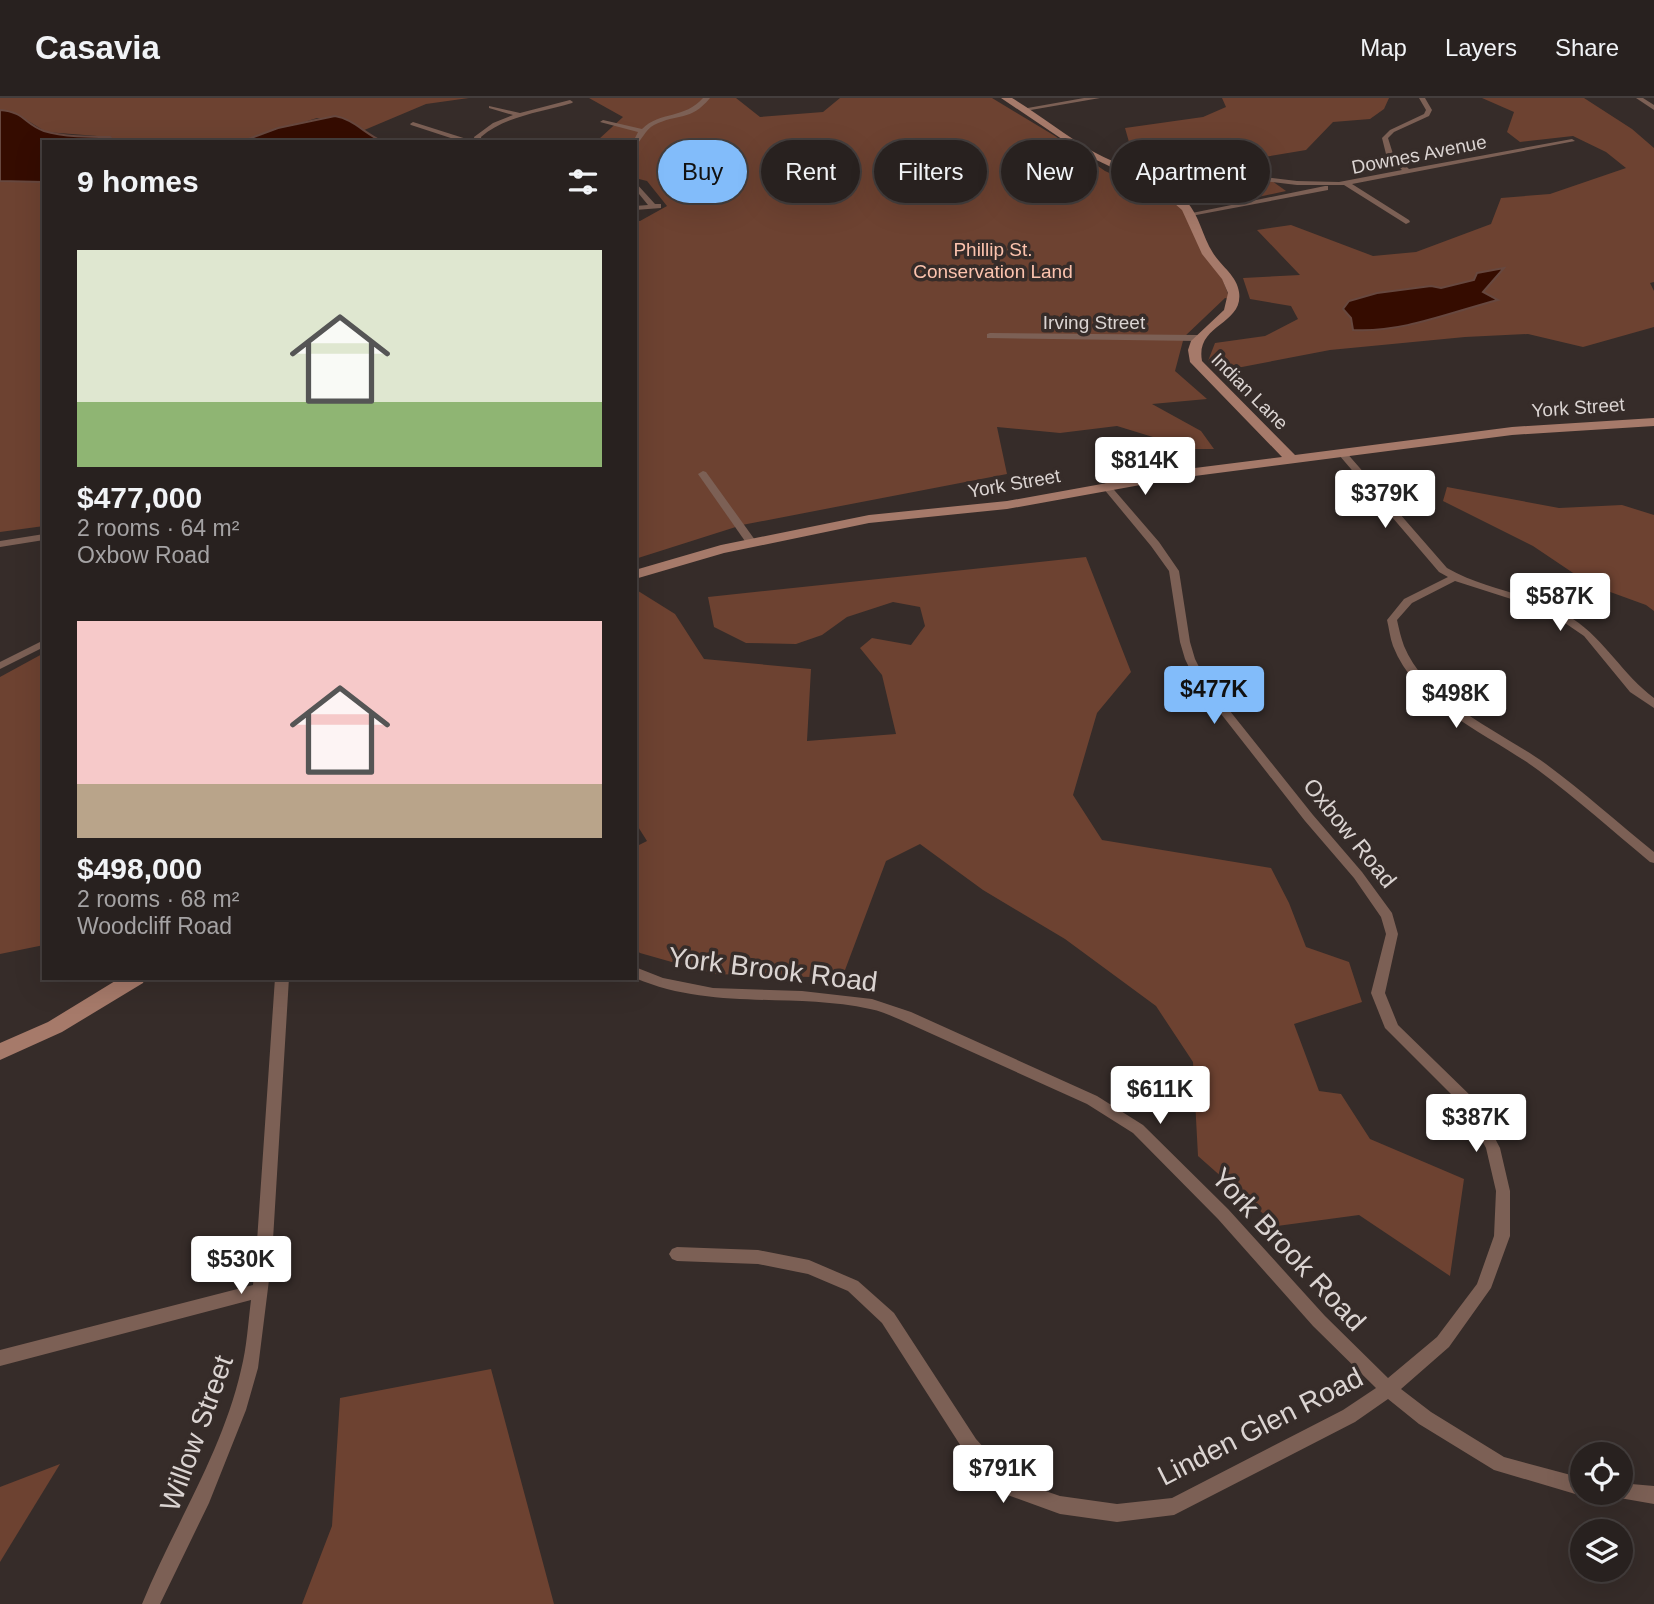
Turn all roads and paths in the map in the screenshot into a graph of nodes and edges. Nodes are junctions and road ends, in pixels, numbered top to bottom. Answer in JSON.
{"nodes":[{"id":1,"x":707,"y":98,"type":"edge"},
{"id":2,"x":1006,"y":98,"type":"edge"},
{"id":3,"x":1097,"y":98,"type":"edge"},
{"id":4,"x":1422,"y":98,"type":"edge"},
{"id":5,"x":1639,"y":98,"type":"edge"},
{"id":6,"x":570,"y":102,"type":"dead end"},
{"id":7,"x":491,"y":107,"type":"dead end"},
{"id":8,"x":1654,"y":108,"type":"edge"},
{"id":9,"x":1025,"y":109,"type":"junction"},
{"id":10,"x":522,"y":116,"type":"junction"},
{"id":11,"x":603,"y":122,"type":"dead end"},
{"id":12,"x":413,"y":124,"type":"dead end"},
{"id":13,"x":643,"y":131,"type":"junction"},
{"id":14,"x":465,"y":140,"type":"edge"},
{"id":15,"x":478,"y":140,"type":"edge"},
{"id":16,"x":637,"y":141,"type":"edge"},
{"id":17,"x":1572,"y":141,"type":"dead end"},
{"id":18,"x":1111,"y":164,"type":"edge"},
{"id":19,"x":1409,"y":172,"type":"junction"},
{"id":20,"x":1270,"y":180,"type":"edge"},
{"id":21,"x":1346,"y":183,"type":"junction"},
{"id":22,"x":1332,"y":184,"type":"junction"},
{"id":23,"x":637,"y":186,"type":"edge"},
{"id":24,"x":1180,"y":203,"type":"edge"},
{"id":25,"x":637,"y":208,"type":"edge"},
{"id":26,"x":1191,"y":214,"type":"junction"},
{"id":27,"x":1406,"y":222,"type":"dead end"},
{"id":28,"x":990,"y":337,"type":"dead end"},
{"id":29,"x":1197,"y":338,"type":"junction"},
{"id":30,"x":1654,"y":422,"type":"edge"},
{"id":31,"x":1342,"y":453,"type":"junction"},
{"id":32,"x":1293,"y":460,"type":"junction"},
{"id":33,"x":703,"y":474,"type":"dead end"},
{"id":34,"x":1106,"y":486,"type":"junction"},
{"id":35,"x":42,"y":537,"type":"edge"},
{"id":36,"x":751,"y":542,"type":"junction"},
{"id":37,"x":0,"y":544,"type":"edge"},
{"id":38,"x":637,"y":574,"type":"edge"},
{"id":39,"x":1454,"y":578,"type":"junction"},
{"id":40,"x":42,"y":644,"type":"edge"},
{"id":41,"x":0,"y":666,"type":"edge"},
{"id":42,"x":1654,"y":704,"type":"edge"},
{"id":43,"x":1654,"y":859,"type":"edge"},
{"id":44,"x":637,"y":973,"type":"edge"},
{"id":45,"x":133,"y":980,"type":"edge"},
{"id":46,"x":282,"y":980,"type":"edge"},
{"id":47,"x":0,"y":1052,"type":"edge"},
{"id":48,"x":677,"y":1254,"type":"dead end"},
{"id":49,"x":261,"y":1290,"type":"junction"},
{"id":50,"x":0,"y":1358,"type":"edge"},
{"id":51,"x":1388,"y":1389,"type":"junction"},
{"id":52,"x":1570,"y":1484,"type":"edge"},
{"id":53,"x":1633,"y":1493,"type":"edge"},
{"id":54,"x":1654,"y":1495,"type":"edge"},
{"id":55,"x":151,"y":1604,"type":"edge"}],
"edges":[{"from":1,"to":13,"type":"street"},
{"from":2,"to":9,"type":"street","name":"Indian Lane"},
{"from":3,"to":9,"type":"street"},
{"from":4,"to":19,"type":"street"},
{"from":5,"to":8,"type":"street"},
{"from":6,"to":10,"type":"street"},
{"from":7,"to":10,"type":"street"},
{"from":9,"to":18,"type":"street","name":"Indian Lane"},
{"from":10,"to":15,"type":"street"},
{"from":11,"to":13,"type":"street"},
{"from":12,"to":14,"type":"street"},
{"from":13,"to":16,"type":"street"},
{"from":17,"to":19,"type":"street","name":"Downes Avenue"},
{"from":19,"to":21,"type":"street","name":"Downes Avenue"},
{"from":20,"to":22,"type":"street"},
{"from":21,"to":22,"type":"street","name":"Downes Avenue"},
{"from":21,"to":27,"type":"street"},
{"from":22,"to":26,"type":"street","name":"Downes Avenue"},
{"from":23,"to":25,"type":"street"},
{"from":24,"to":26,"type":"street","name":"Indian Lane"},
{"from":26,"to":29,"type":"street","name":"Indian Lane"},
{"from":28,"to":29,"type":"street","name":"Irving Street"},
{"from":29,"to":32,"type":"street","name":"Indian Lane"},
{"from":30,"to":31,"type":"street","name":"York Street"},
{"from":31,"to":32,"type":"street","name":"York Street"},
{"from":31,"to":39,"type":"street"},
{"from":32,"to":34,"type":"street","name":"York Street"},
{"from":33,"to":36,"type":"street"},
{"from":34,"to":36,"type":"street","name":"York Street"},
{"from":34,"to":51,"type":"street","name":"Oxbow Road"},
{"from":35,"to":37,"type":"street"},
{"from":36,"to":38,"type":"street","name":"York Street"},
{"from":39,"to":42,"type":"street"},
{"from":39,"to":43,"type":"street"},
{"from":40,"to":41,"type":"street"},
{"from":44,"to":51,"type":"street","name":"York Brook Road"},
{"from":45,"to":47,"type":"street"},
{"from":46,"to":49,"type":"street","name":"Willow Street"},
{"from":48,"to":51,"type":"street","name":"Linden Glen Road"},
{"from":49,"to":50,"type":"street"},
{"from":49,"to":55,"type":"street","name":"Willow Street"},
{"from":51,"to":52,"type":"street","name":"York Brook Road"},
{"from":53,"to":54,"type":"street"}]}
